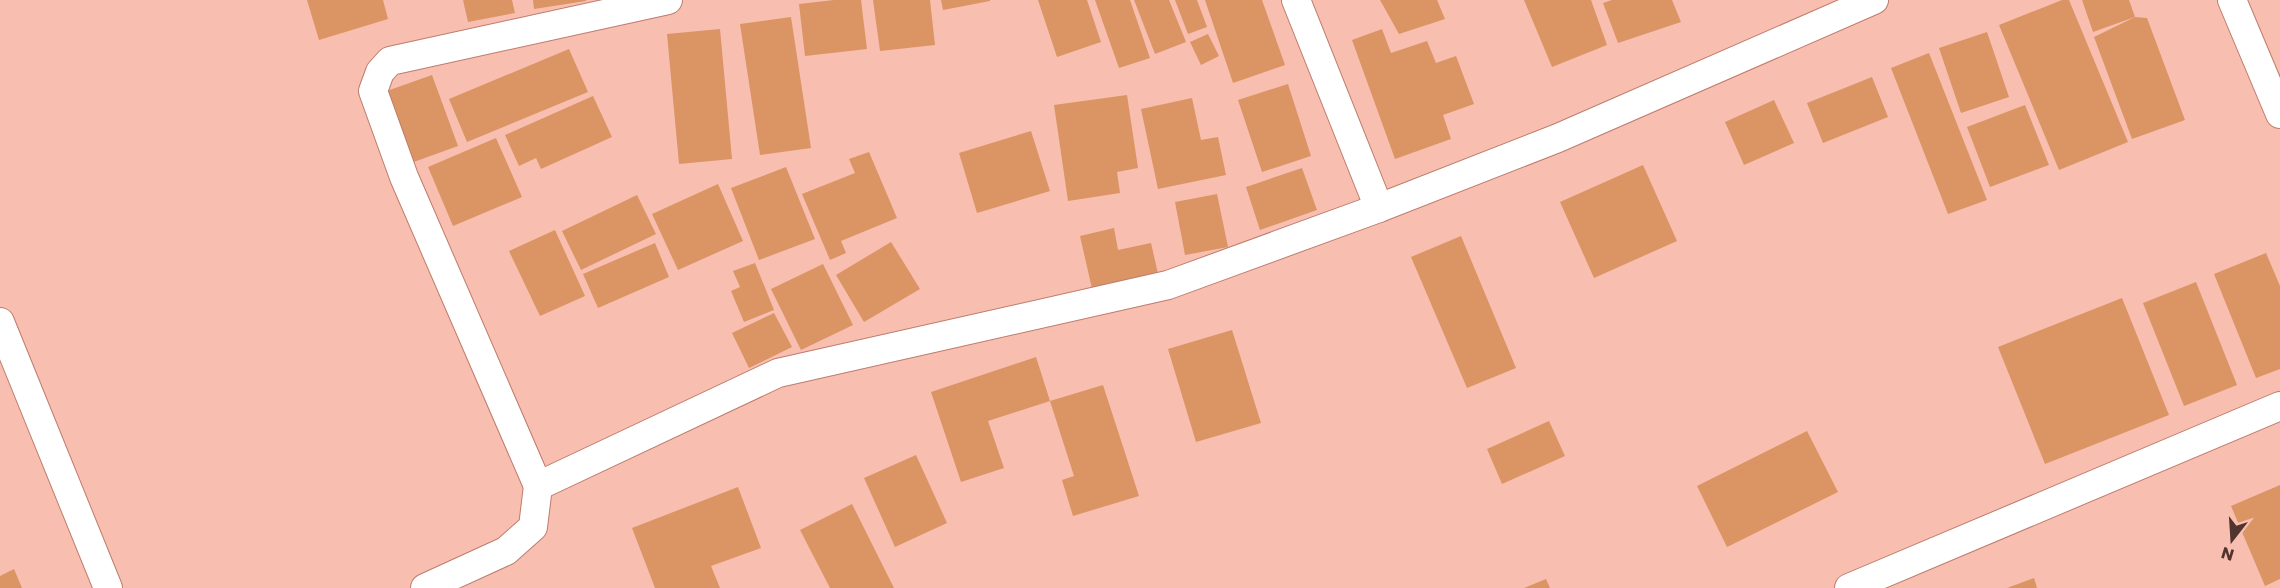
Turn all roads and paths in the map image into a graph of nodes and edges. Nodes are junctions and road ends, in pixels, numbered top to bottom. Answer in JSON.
{"nodes":[{"id":1,"x":668,"y":0,"type":"edge"},
{"id":2,"x":1296,"y":0,"type":"edge"},
{"id":3,"x":1875,"y":0,"type":"edge"},
{"id":4,"x":2232,"y":0,"type":"edge"},
{"id":5,"x":2280,"y":114,"type":"edge"},
{"id":6,"x":1379,"y":208,"type":"junction"},
{"id":7,"x":0,"y":321,"type":"edge"},
{"id":8,"x":2280,"y":406,"type":"edge"},
{"id":9,"x":538,"y":486,"type":"junction"},
{"id":10,"x":108,"y":588,"type":"edge"},
{"id":11,"x":425,"y":588,"type":"edge"},
{"id":12,"x":1849,"y":588,"type":"edge"}],
"edges":[{"from":1,"to":9,"type":"street"},
{"from":2,"to":6,"type":"street"},
{"from":3,"to":6,"type":"street"},
{"from":4,"to":5,"type":"street"},
{"from":6,"to":9,"type":"street"},
{"from":7,"to":10,"type":"street"},
{"from":8,"to":12,"type":"street"},
{"from":9,"to":11,"type":"street"}]}
